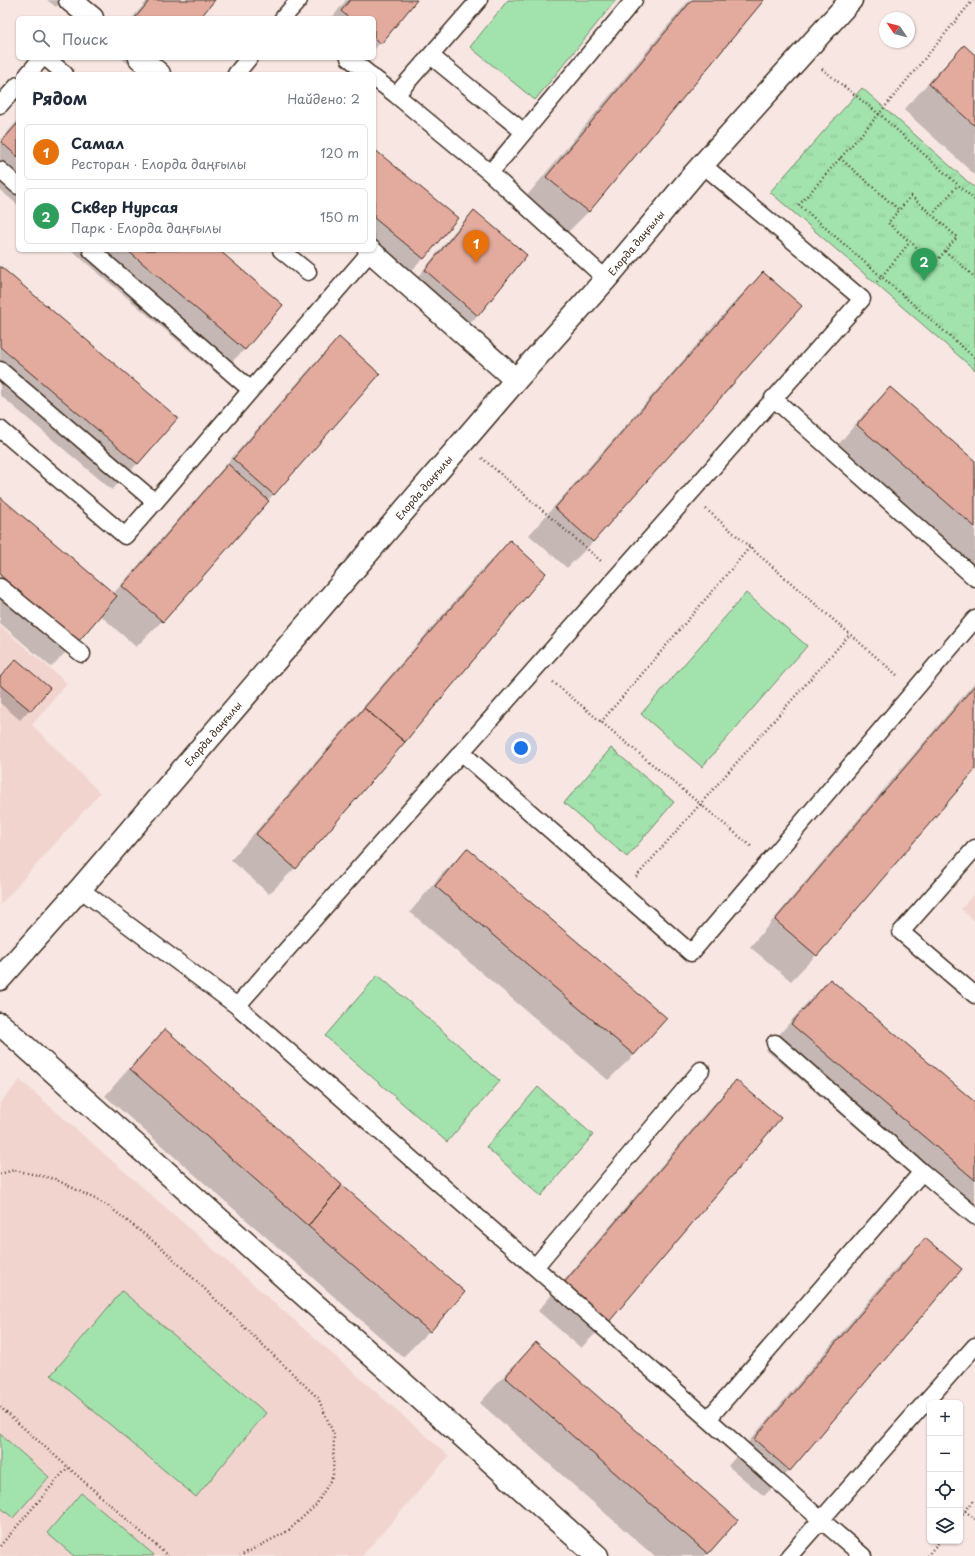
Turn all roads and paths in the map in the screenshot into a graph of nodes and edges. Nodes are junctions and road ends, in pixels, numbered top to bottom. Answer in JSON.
{"nodes":[{"id":1,"x":479,"y":0,"type":"edge"},
{"id":2,"x":634,"y":0,"type":"edge"},
{"id":3,"x":852,"y":0,"type":"edge"},
{"id":4,"x":973,"y":0,"type":"edge"},
{"id":5,"x":804,"y":55,"type":"junction"},
{"id":6,"x":431,"y":56,"type":"junction"},
{"id":7,"x":40,"y":60,"type":"edge"},
{"id":8,"x":48,"y":60,"type":"edge"},
{"id":9,"x":142,"y":60,"type":"edge"},
{"id":10,"x":247,"y":60,"type":"edge"},
{"id":11,"x":352,"y":60,"type":"edge"},
{"id":12,"x":30,"y":72,"type":"edge"},
{"id":13,"x":63,"y":72,"type":"edge"},
{"id":14,"x":157,"y":72,"type":"edge"},
{"id":15,"x":238,"y":72,"type":"edge"},
{"id":16,"x":366,"y":72,"type":"edge"},
{"id":17,"x":376,"y":79,"type":"edge"},
{"id":18,"x":16,"y":87,"type":"edge"},
{"id":19,"x":396,"y":94,"type":"junction"},
{"id":20,"x":0,"y":105,"type":"edge"},
{"id":21,"x":879,"y":114,"type":"junction"},
{"id":22,"x":524,"y":132,"type":"junction"},
{"id":23,"x":840,"y":158,"type":"junction"},
{"id":24,"x":704,"y":165,"type":"junction"},
{"id":25,"x":0,"y":170,"type":"edge"},
{"id":26,"x":490,"y":173,"type":"junction"},
{"id":27,"x":16,"y":184,"type":"edge"},
{"id":28,"x":958,"y":185,"type":"junction"},
{"id":29,"x":975,"y":200,"type":"edge"},
{"id":30,"x":899,"y":210,"type":"junction"},
{"id":31,"x":932,"y":215,"type":"junction"},
{"id":32,"x":910,"y":242,"type":"junction"},
{"id":33,"x":945,"y":251,"type":"junction"},
{"id":34,"x":94,"y":252,"type":"edge"},
{"id":35,"x":283,"y":252,"type":"edge"},
{"id":36,"x":369,"y":252,"type":"edge"},
{"id":37,"x":371,"y":252,"type":"edge"},
{"id":38,"x":308,"y":272,"type":"dead end"},
{"id":39,"x":882,"y":276,"type":"junction"},
{"id":40,"x":975,"y":277,"type":"edge"},
{"id":41,"x":606,"y":279,"type":"junction"},
{"id":42,"x":862,"y":299,"type":"junction"},
{"id":43,"x":975,"y":358,"type":"edge"},
{"id":44,"x":0,"y":370,"type":"edge"},
{"id":45,"x":516,"y":380,"type":"junction"},
{"id":46,"x":251,"y":390,"type":"junction"},
{"id":47,"x":773,"y":398,"type":"junction"},
{"id":48,"x":0,"y":429,"type":"edge"},
{"id":49,"x":463,"y":442,"type":"junction"},
{"id":50,"x":689,"y":494,"type":"junction"},
{"id":51,"x":155,"y":502,"type":"junction"},
{"id":52,"x":750,"y":547,"type":"junction"},
{"id":53,"x":617,"y":575,"type":"junction"},
{"id":54,"x":975,"y":578,"type":"edge"},
{"id":55,"x":0,"y":587,"type":"edge"},
{"id":56,"x":975,"y":619,"type":"edge"},
{"id":57,"x":850,"y":634,"type":"junction"},
{"id":58,"x":82,"y":654,"type":"dead end"},
{"id":59,"x":535,"y":668,"type":"junction"},
{"id":60,"x":915,"y":690,"type":"junction"},
{"id":61,"x":601,"y":722,"type":"junction"},
{"id":62,"x":461,"y":752,"type":"junction"},
{"id":63,"x":700,"y":804,"type":"junction"},
{"id":64,"x":975,"y":848,"type":"edge"},
{"id":65,"x":769,"y":861,"type":"junction"},
{"id":66,"x":80,"y":889,"type":"junction"},
{"id":67,"x":622,"y":893,"type":"junction"},
{"id":68,"x":0,"y":979,"type":"edge"},
{"id":69,"x":975,"y":995,"type":"edge"},
{"id":70,"x":237,"y":1006,"type":"junction"},
{"id":71,"x":0,"y":1024,"type":"edge"},
{"id":72,"x":774,"y":1044,"type":"dead end"},
{"id":73,"x":700,"y":1070,"type":"dead end"},
{"id":74,"x":922,"y":1172,"type":"junction"},
{"id":75,"x":0,"y":1174,"type":"edge"},
{"id":76,"x":975,"y":1216,"type":"edge"},
{"id":77,"x":534,"y":1267,"type":"junction"},
{"id":78,"x":975,"y":1346,"type":"edge"},
{"id":79,"x":0,"y":1407,"type":"edge"},
{"id":80,"x":708,"y":1419,"type":"junction"},
{"id":81,"x":68,"y":1467,"type":"junction"},
{"id":82,"x":975,"y":1500,"type":"edge"},
{"id":83,"x":965,"y":1511,"type":"junction"},
{"id":84,"x":963,"y":1513,"type":"edge"},
{"id":85,"x":975,"y":1519,"type":"edge"},
{"id":86,"x":821,"y":1520,"type":"junction"},
{"id":87,"x":937,"y":1544,"type":"edge"},
{"id":88,"x":0,"y":1546,"type":"edge"},
{"id":89,"x":168,"y":1556,"type":"edge"},
{"id":90,"x":240,"y":1556,"type":"edge"},
{"id":91,"x":597,"y":1556,"type":"edge"},
{"id":92,"x":789,"y":1556,"type":"edge"},
{"id":93,"x":863,"y":1556,"type":"edge"},
{"id":94,"x":927,"y":1556,"type":"edge"}],
"edges":[{"from":1,"to":6,"type":"lane"},
{"from":2,"to":22,"type":"lane"},
{"from":3,"to":5,"type":"street","name":"Елорда даңғылы"},
{"from":4,"to":21,"type":"path"},
{"from":5,"to":21,"type":"path"},
{"from":5,"to":24,"type":"street","name":"Елорда даңғылы"},
{"from":6,"to":19,"type":"lane"},
{"from":6,"to":22,"type":"lane"},
{"from":7,"to":12,"type":"lane"},
{"from":8,"to":13,"type":"lane"},
{"from":9,"to":14,"type":"street"},
{"from":10,"to":15,"type":"lane"},
{"from":11,"to":16,"type":"lane"},
{"from":17,"to":19,"type":"lane"},
{"from":18,"to":20,"type":"lane"},
{"from":19,"to":26,"type":"lane"},
{"from":21,"to":23,"type":"path"},
{"from":21,"to":28,"type":"path"},
{"from":22,"to":26,"type":"lane"},
{"from":23,"to":30,"type":"path"},
{"from":23,"to":39,"type":"path"},
{"from":24,"to":41,"type":"street","name":"Елорда даңғылы"},
{"from":24,"to":42,"type":"lane"},
{"from":25,"to":27,"type":"lane"},
{"from":26,"to":41,"type":"lane"},
{"from":28,"to":29,"type":"path"},
{"from":28,"to":31,"type":"path"},
{"from":30,"to":31,"type":"path"},
{"from":30,"to":32,"type":"path"},
{"from":31,"to":33,"type":"path"},
{"from":32,"to":33,"type":"path"},
{"from":32,"to":39,"type":"path"},
{"from":33,"to":40,"type":"path"},
{"from":34,"to":46,"type":"lane"},
{"from":35,"to":38,"type":"lane"},
{"from":36,"to":46,"type":"lane"},
{"from":37,"to":45,"type":"street"},
{"from":39,"to":42,"type":"path"},
{"from":39,"to":43,"type":"path"},
{"from":41,"to":45,"type":"street","name":"Елорда даңғылы"},
{"from":42,"to":47,"type":"lane"},
{"from":44,"to":51,"type":"lane"},
{"from":45,"to":49,"type":"street","name":"Елорда даңғылы"},
{"from":46,"to":51,"type":"lane"},
{"from":47,"to":50,"type":"lane"},
{"from":47,"to":54,"type":"lane"},
{"from":48,"to":51,"type":"lane"},
{"from":49,"to":53,"type":"path"},
{"from":49,"to":66,"type":"street","name":"Елорда даңғылы"},
{"from":50,"to":52,"type":"path"},
{"from":50,"to":53,"type":"lane"},
{"from":52,"to":57,"type":"path"},
{"from":52,"to":61,"type":"path"},
{"from":53,"to":59,"type":"lane"},
{"from":55,"to":58,"type":"lane"},
{"from":56,"to":60,"type":"lane"},
{"from":57,"to":60,"type":"path"},
{"from":57,"to":63,"type":"path"},
{"from":59,"to":61,"type":"path"},
{"from":59,"to":62,"type":"lane"},
{"from":60,"to":65,"type":"lane"},
{"from":61,"to":63,"type":"path"},
{"from":62,"to":67,"type":"lane"},
{"from":62,"to":70,"type":"lane"},
{"from":63,"to":65,"type":"path"},
{"from":63,"to":67,"type":"path"},
{"from":64,"to":69,"type":"lane"},
{"from":65,"to":67,"type":"lane"},
{"from":66,"to":68,"type":"street","name":"Елорда даңғылы"},
{"from":66,"to":70,"type":"lane"},
{"from":70,"to":77,"type":"lane"},
{"from":71,"to":91,"type":"street"},
{"from":72,"to":74,"type":"lane"},
{"from":73,"to":77,"type":"lane"},
{"from":74,"to":76,"type":"lane"},
{"from":74,"to":80,"type":"lane"},
{"from":75,"to":90,"type":"path"},
{"from":77,"to":80,"type":"lane"},
{"from":78,"to":86,"type":"lane"},
{"from":79,"to":81,"type":"path"},
{"from":80,"to":86,"type":"lane"},
{"from":81,"to":88,"type":"path"},
{"from":81,"to":89,"type":"path"},
{"from":82,"to":83,"type":"path"},
{"from":83,"to":84,"type":"path"},
{"from":83,"to":85,"type":"path"},
{"from":86,"to":92,"type":"lane"},
{"from":86,"to":93,"type":"lane"},
{"from":87,"to":94,"type":"path"}]}
